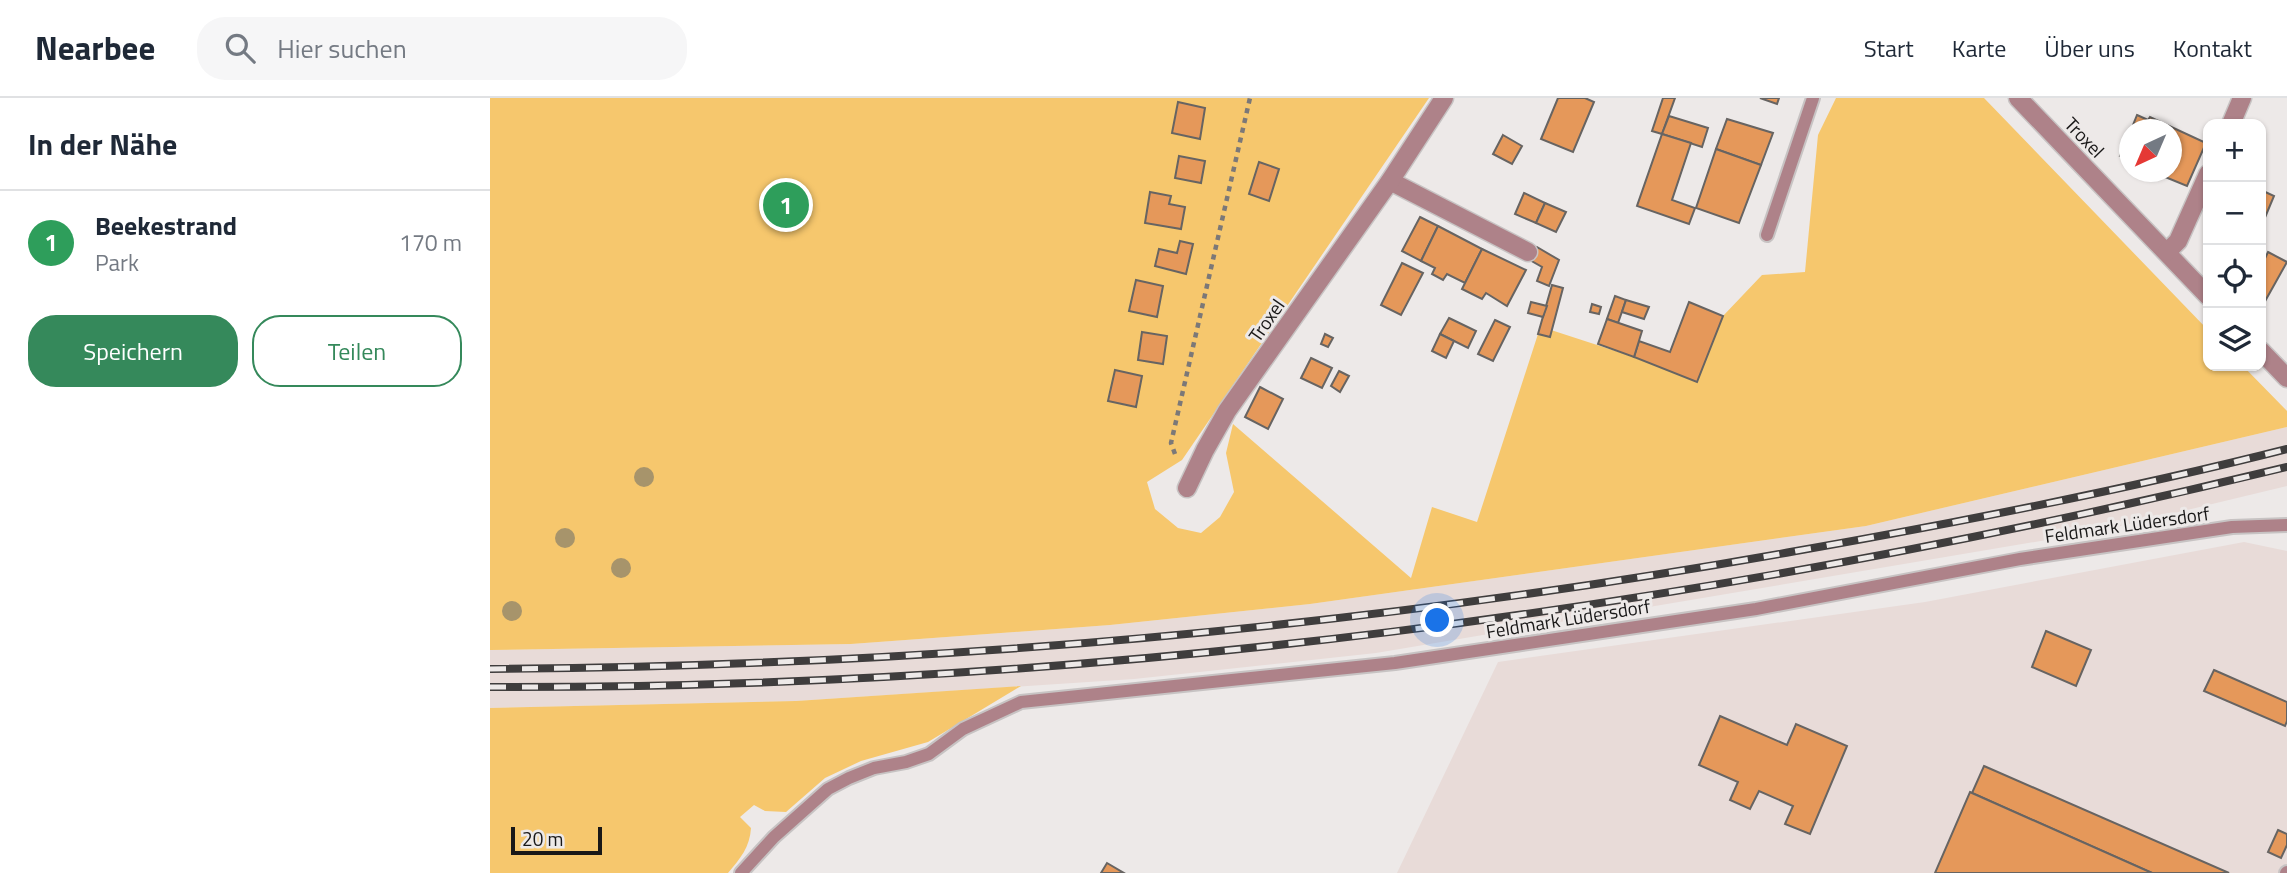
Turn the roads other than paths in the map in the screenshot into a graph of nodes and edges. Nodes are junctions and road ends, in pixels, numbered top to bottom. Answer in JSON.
{"nodes":[{"id":1,"x":1444,"y":98,"type":"edge"},
{"id":2,"x":1813,"y":98,"type":"edge"},
{"id":3,"x":2018,"y":98,"type":"edge"},
{"id":4,"x":2242,"y":98,"type":"edge"},
{"id":5,"x":2233,"y":119,"type":"edge"},
{"id":6,"x":1390,"y":181,"type":"junction"},
{"id":7,"x":2204,"y":182,"type":"edge"},
{"id":8,"x":1767,"y":235,"type":"dead end"},
{"id":9,"x":1528,"y":252,"type":"dead end"},
{"id":10,"x":2167,"y":252,"type":"junction"},
{"id":11,"x":2203,"y":291,"type":"edge"},
{"id":12,"x":2266,"y":356,"type":"edge"},
{"id":13,"x":2287,"y":378,"type":"edge"},
{"id":14,"x":1187,"y":488,"type":"road end"},
{"id":15,"x":2287,"y":525,"type":"edge"},
{"id":16,"x":741,"y":873,"type":"edge"}],
"edges":[{"from":1,"to":6,"type":"street","name":"Troxel"},
{"from":2,"to":8,"type":"lane"},
{"from":3,"to":10,"type":"street","name":"Troxel"},
{"from":4,"to":5,"type":"street"},
{"from":6,"to":9,"type":"street"},
{"from":6,"to":14,"type":"street","name":"Troxel"},
{"from":7,"to":10,"type":"street"},
{"from":10,"to":11,"type":"street","name":"Troxel"},
{"from":12,"to":13,"type":"street"},
{"from":15,"to":16,"type":"lane","name":"Feldmark Lüdersdorf"}]}
